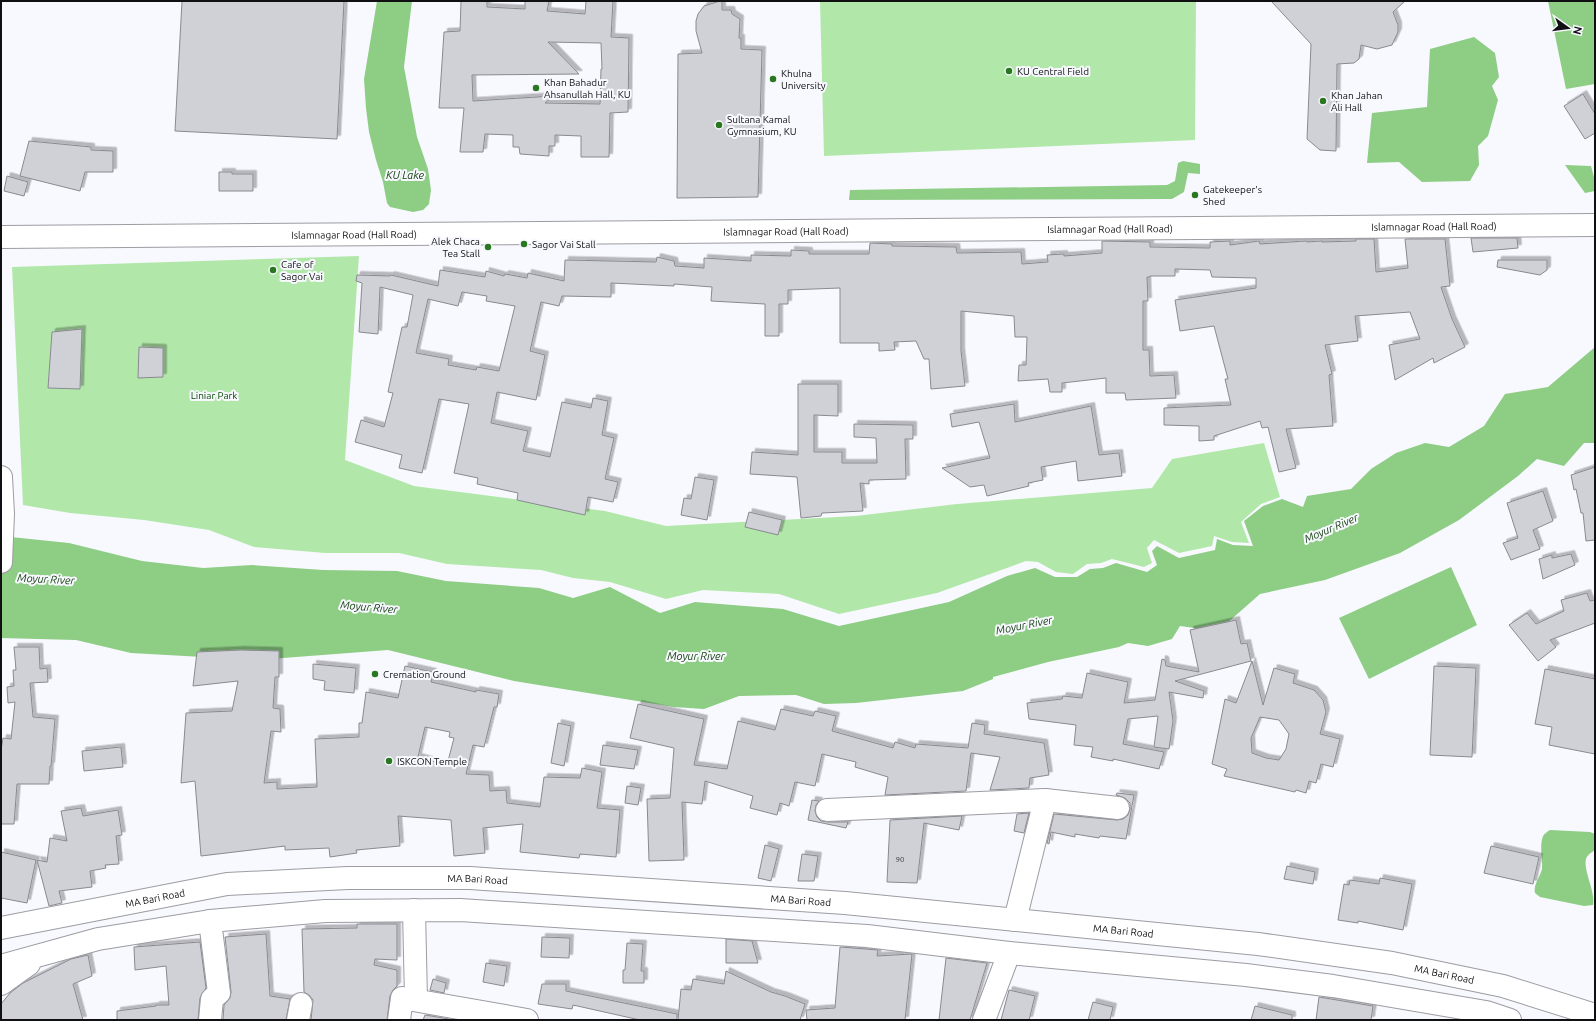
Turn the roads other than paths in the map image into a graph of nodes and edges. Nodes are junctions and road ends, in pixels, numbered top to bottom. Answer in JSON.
{"nodes":[{"id":1,"x":1595,"y":225,"type":"edge"},
{"id":2,"x":1,"y":238,"type":"edge"},
{"id":3,"x":1,"y":477,"type":"edge"},
{"id":4,"x":1,"y":562,"type":"edge"},
{"id":5,"x":1045,"y":800,"type":"junction"},
{"id":6,"x":1118,"y":808,"type":"dead end"},
{"id":7,"x":827,"y":810,"type":"dead end"},
{"id":8,"x":414,"y":910,"type":"junction"},
{"id":9,"x":1015,"y":920,"type":"junction"},
{"id":10,"x":210,"y":921,"type":"junction"},
{"id":11,"x":1,"y":928,"type":"edge"},
{"id":12,"x":1009,"y":953,"type":"junction"},
{"id":13,"x":43,"y":954,"type":"junction"},
{"id":14,"x":1,"y":966,"type":"edge"},
{"id":15,"x":1,"y":984,"type":"edge"},
{"id":16,"x":416,"y":1000,"type":"junction"},
{"id":17,"x":1595,"y":1015,"type":"edge"},
{"id":18,"x":210,"y":1020,"type":"edge"},
{"id":19,"x":399,"y":1020,"type":"edge"},
{"id":20,"x":527,"y":1020,"type":"edge"},
{"id":21,"x":984,"y":1020,"type":"edge"},
{"id":22,"x":1510,"y":1020,"type":"edge"}],
"edges":[{"from":1,"to":2,"type":"main road","name":"Islamnagar Road (Hall Road)"},
{"from":3,"to":4,"type":"main road"},
{"from":5,"to":6,"type":"main road"},
{"from":5,"to":7,"type":"main road"},
{"from":5,"to":9,"type":"main road"},
{"from":8,"to":10,"type":"main road"},
{"from":8,"to":12,"type":"main road"},
{"from":8,"to":16,"type":"main road"},
{"from":9,"to":11,"type":"main road","name":"MA Bari Road"},
{"from":9,"to":17,"type":"main road","name":"MA Bari Road"},
{"from":10,"to":13,"type":"main road"},
{"from":10,"to":18,"type":"main road"},
{"from":12,"to":21,"type":"main road"},
{"from":12,"to":22,"type":"main road"},
{"from":13,"to":14,"type":"main road"},
{"from":13,"to":15,"type":"main road"},
{"from":16,"to":19,"type":"main road"},
{"from":16,"to":20,"type":"main road"}]}
